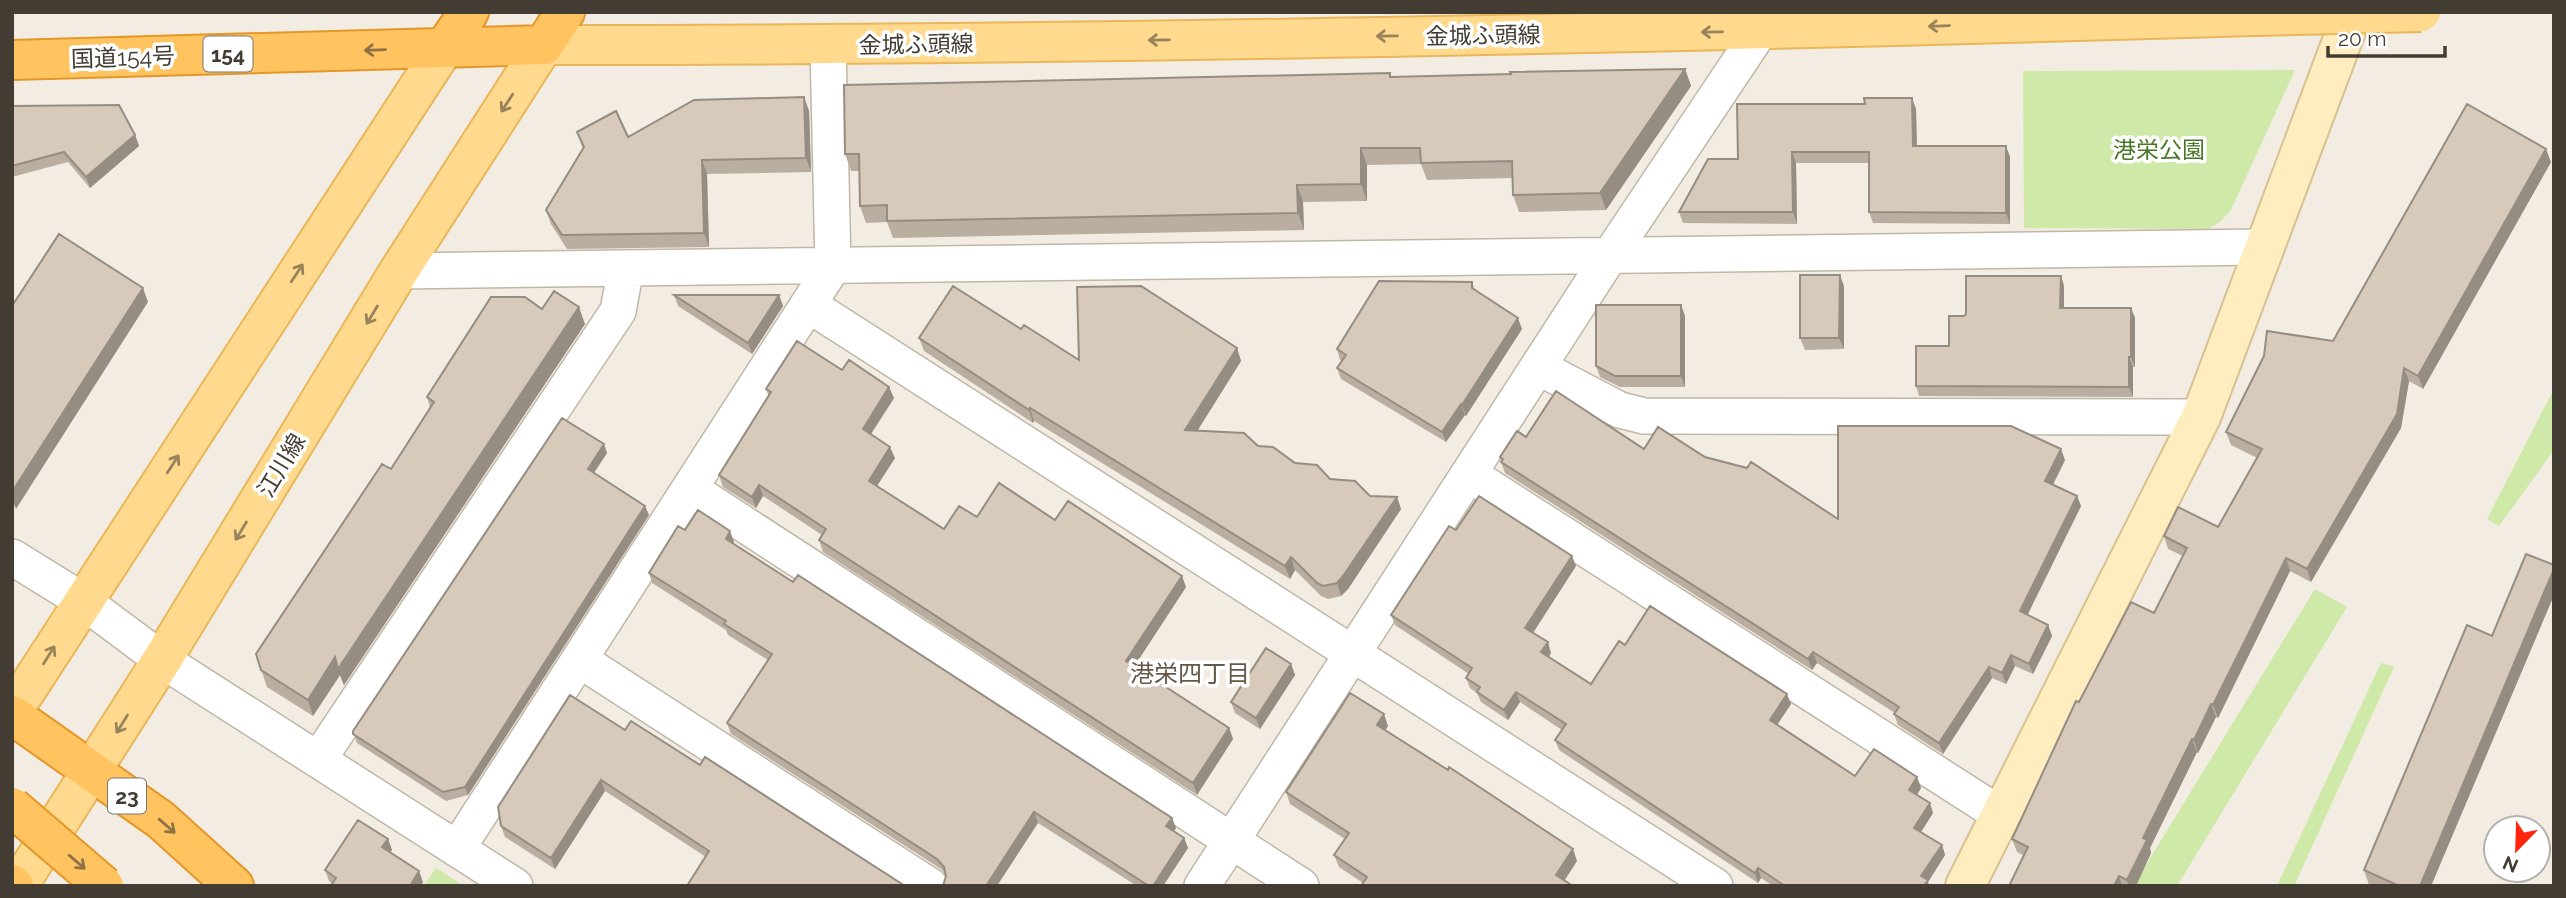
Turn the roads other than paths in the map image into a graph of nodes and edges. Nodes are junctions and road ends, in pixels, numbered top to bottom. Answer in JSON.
{"nodes":[{"id":1,"x":469,"y":12,"type":"edge"},
{"id":2,"x":565,"y":12,"type":"edge"},
{"id":3,"x":2353,"y":12,"type":"edge"},
{"id":4,"x":2421,"y":12,"type":"edge"},
{"id":5,"x":1760,"y":31,"type":"junction"},
{"id":6,"x":544,"y":45,"type":"junction"},
{"id":7,"x":828,"y":45,"type":"junction"},
{"id":8,"x":443,"y":48,"type":"junction"},
{"id":9,"x":12,"y":60,"type":"edge"},
{"id":10,"x":2263,"y":247,"type":"junction"},
{"id":11,"x":1609,"y":257,"type":"junction"},
{"id":12,"x":833,"y":266,"type":"junction"},
{"id":13,"x":626,"y":268,"type":"junction"},
{"id":14,"x":399,"y":271,"type":"junction"},
{"id":15,"x":808,"y":305,"type":"junction"},
{"id":16,"x":1538,"y":367,"type":"junction"},
{"id":17,"x":2201,"y":417,"type":"junction"},
{"id":18,"x":1469,"y":474,"type":"junction"},
{"id":19,"x":690,"y":489,"type":"junction"},
{"id":20,"x":12,"y":557,"type":"edge"},
{"id":21,"x":83,"y":601,"type":"junction"},
{"id":22,"x":1353,"y":654,"type":"junction"},
{"id":23,"x":162,"y":660,"type":"junction"},
{"id":24,"x":580,"y":660,"type":"junction"},
{"id":25,"x":12,"y":714,"type":"edge"},
{"id":26,"x":318,"y":760,"type":"junction"},
{"id":27,"x":92,"y":771,"type":"junction"},
{"id":28,"x":12,"y":807,"type":"edge"},
{"id":29,"x":2001,"y":815,"type":"junction"},
{"id":30,"x":1231,"y":841,"type":"junction"},
{"id":31,"x":457,"y":849,"type":"junction"},
{"id":32,"x":15,"y":885,"type":"edge"},
{"id":33,"x":104,"y":886,"type":"edge"},
{"id":34,"x":234,"y":886,"type":"edge"},
{"id":35,"x":514,"y":886,"type":"edge"},
{"id":36,"x":930,"y":886,"type":"edge"},
{"id":37,"x":1202,"y":886,"type":"edge"},
{"id":38,"x":1301,"y":886,"type":"edge"},
{"id":39,"x":1715,"y":886,"type":"edge"},
{"id":40,"x":1965,"y":886,"type":"edge"}],
"edges":[{"from":1,"to":8,"type":"highway"},
{"from":2,"to":6,"type":"highway"},
{"from":3,"to":10,"type":"street"},
{"from":4,"to":5,"type":"main road","name":"金城ふ頭線","one_way":true,"bridge":true},
{"from":5,"to":7,"type":"main road","name":"金城ふ頭線","one_way":true},
{"from":5,"to":11,"type":"street"},
{"from":6,"to":7,"type":"main road","name":"金城ふ頭線"},
{"from":6,"to":8,"type":"highway","name":"国道154号","number":"154"},
{"from":6,"to":14,"type":"main road","name":"江川線","one_way":true},
{"from":7,"to":12,"type":"street"},
{"from":8,"to":9,"type":"highway","name":"国道154号","number":"154","one_way":true},
{"from":21,"to":8,"type":"main road","one_way":true},
{"from":10,"to":11,"type":"street"},
{"from":10,"to":17,"type":"street"},
{"from":11,"to":12,"type":"street"},
{"from":11,"to":16,"type":"street"},
{"from":12,"to":13,"type":"street"},
{"from":12,"to":15,"type":"street"},
{"from":13,"to":14,"type":"street"},
{"from":13,"to":26,"type":"street"},
{"from":14,"to":23,"type":"main road","name":"江川線","one_way":true},
{"from":15,"to":19,"type":"street"},
{"from":15,"to":22,"type":"street"},
{"from":16,"to":17,"type":"street"},
{"from":16,"to":18,"type":"street"},
{"from":17,"to":29,"type":"street"},
{"from":18,"to":22,"type":"street"},
{"from":18,"to":29,"type":"street"},
{"from":19,"to":24,"type":"street"},
{"from":19,"to":30,"type":"street"},
{"from":20,"to":21,"type":"street"},
{"from":21,"to":23,"type":"street"},
{"from":25,"to":21,"type":"main road","one_way":true},
{"from":22,"to":30,"type":"street"},
{"from":22,"to":39,"type":"street"},
{"from":23,"to":26,"type":"street"},
{"from":23,"to":27,"type":"main road","name":"江川線","one_way":true},
{"from":24,"to":31,"type":"street"},
{"from":24,"to":36,"type":"street"},
{"from":25,"to":27,"type":"highway","number":"23"},
{"from":26,"to":31,"type":"street"},
{"from":27,"to":32,"type":"main road","name":"江川線"},
{"from":27,"to":34,"type":"highway","number":"23","one_way":true},
{"from":28,"to":33,"type":"highway","one_way":true,"bridge":true},
{"from":29,"to":40,"type":"street"},
{"from":30,"to":37,"type":"street"},
{"from":30,"to":38,"type":"street"},
{"from":31,"to":35,"type":"street"}]}
